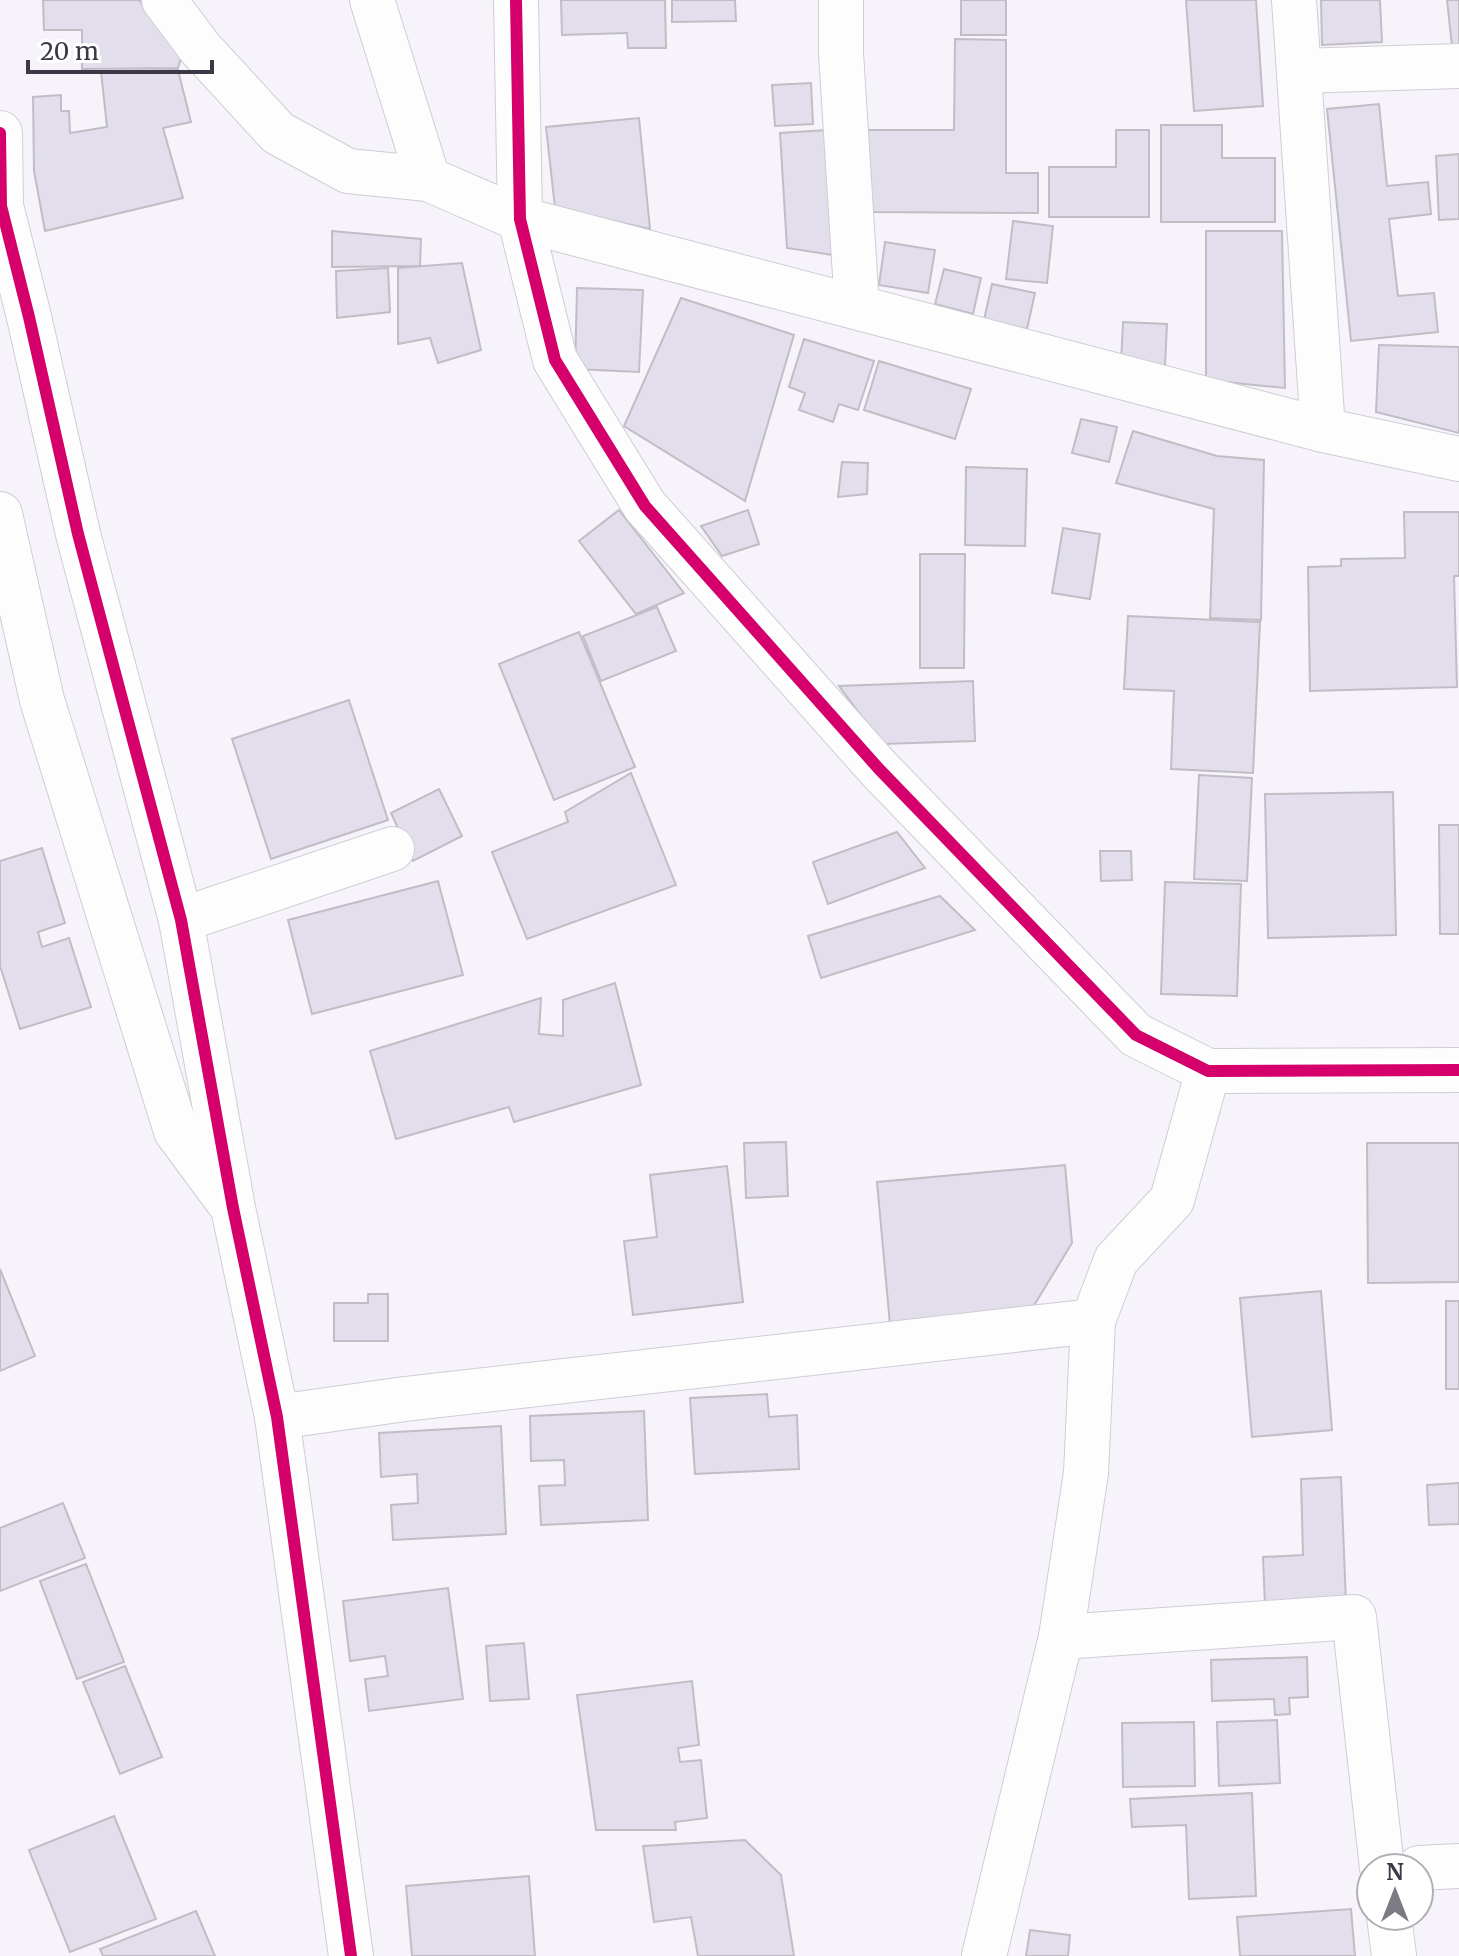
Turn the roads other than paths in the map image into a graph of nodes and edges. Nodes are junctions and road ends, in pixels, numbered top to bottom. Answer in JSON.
{"nodes":[{"id":1,"x":164,"y":0,"type":"edge"},
{"id":2,"x":372,"y":0,"type":"edge"},
{"id":3,"x":516,"y":0,"type":"edge"},
{"id":4,"x":841,"y":0,"type":"edge"},
{"id":5,"x":1294,"y":0,"type":"edge"},
{"id":6,"x":1459,"y":66,"type":"edge"},
{"id":7,"x":1299,"y":71,"type":"junction"},
{"id":8,"x":0,"y":133,"type":"edge"},
{"id":9,"x":428,"y":179,"type":"junction"},
{"id":10,"x":0,"y":207,"type":"edge"},
{"id":11,"x":520,"y":219,"type":"junction"},
{"id":12,"x":857,"y":307,"type":"junction"},
{"id":13,"x":1323,"y":430,"type":"junction"},
{"id":14,"x":1459,"y":459,"type":"edge"},
{"id":15,"x":0,"y":514,"type":"edge"},
{"id":16,"x":392,"y":849,"type":"dead end"},
{"id":17,"x":181,"y":920,"type":"junction"},
{"id":18,"x":1459,"y":1070,"type":"edge"},
{"id":19,"x":1208,"y":1071,"type":"junction"},
{"id":20,"x":233,"y":1208,"type":"junction"},
{"id":21,"x":1093,"y":1321,"type":"junction"},
{"id":22,"x":277,"y":1417,"type":"junction"},
{"id":23,"x":1061,"y":1637,"type":"junction"},
{"id":24,"x":1380,"y":1852,"type":"edge"},
{"id":25,"x":1459,"y":1866,"type":"edge"},
{"id":26,"x":1435,"y":1867,"type":"edge"},
{"id":27,"x":1391,"y":1932,"type":"edge"},
{"id":28,"x":351,"y":1956,"type":"edge"},
{"id":29,"x":984,"y":1956,"type":"edge"},
{"id":30,"x":1394,"y":1956,"type":"edge"}],
"edges":[{"from":1,"to":9,"type":"street"},
{"from":2,"to":9,"type":"street"},
{"from":3,"to":11,"type":"street"},
{"from":4,"to":12,"type":"street"},
{"from":5,"to":7,"type":"street"},
{"from":6,"to":7,"type":"street"},
{"from":7,"to":13,"type":"street"},
{"from":8,"to":10,"type":"street"},
{"from":9,"to":11,"type":"street"},
{"from":10,"to":17,"type":"street"},
{"from":11,"to":12,"type":"street"},
{"from":11,"to":19,"type":"street"},
{"from":12,"to":13,"type":"street"},
{"from":13,"to":14,"type":"street"},
{"from":15,"to":20,"type":"street"},
{"from":16,"to":17,"type":"street"},
{"from":17,"to":20,"type":"street"},
{"from":18,"to":19,"type":"street"},
{"from":19,"to":21,"type":"street"},
{"from":20,"to":22,"type":"street"},
{"from":21,"to":22,"type":"street"},
{"from":21,"to":23,"type":"street"},
{"from":22,"to":28,"type":"street"},
{"from":23,"to":24,"type":"street"},
{"from":23,"to":29,"type":"street"},
{"from":25,"to":26,"type":"street"},
{"from":27,"to":30,"type":"street"}]}
